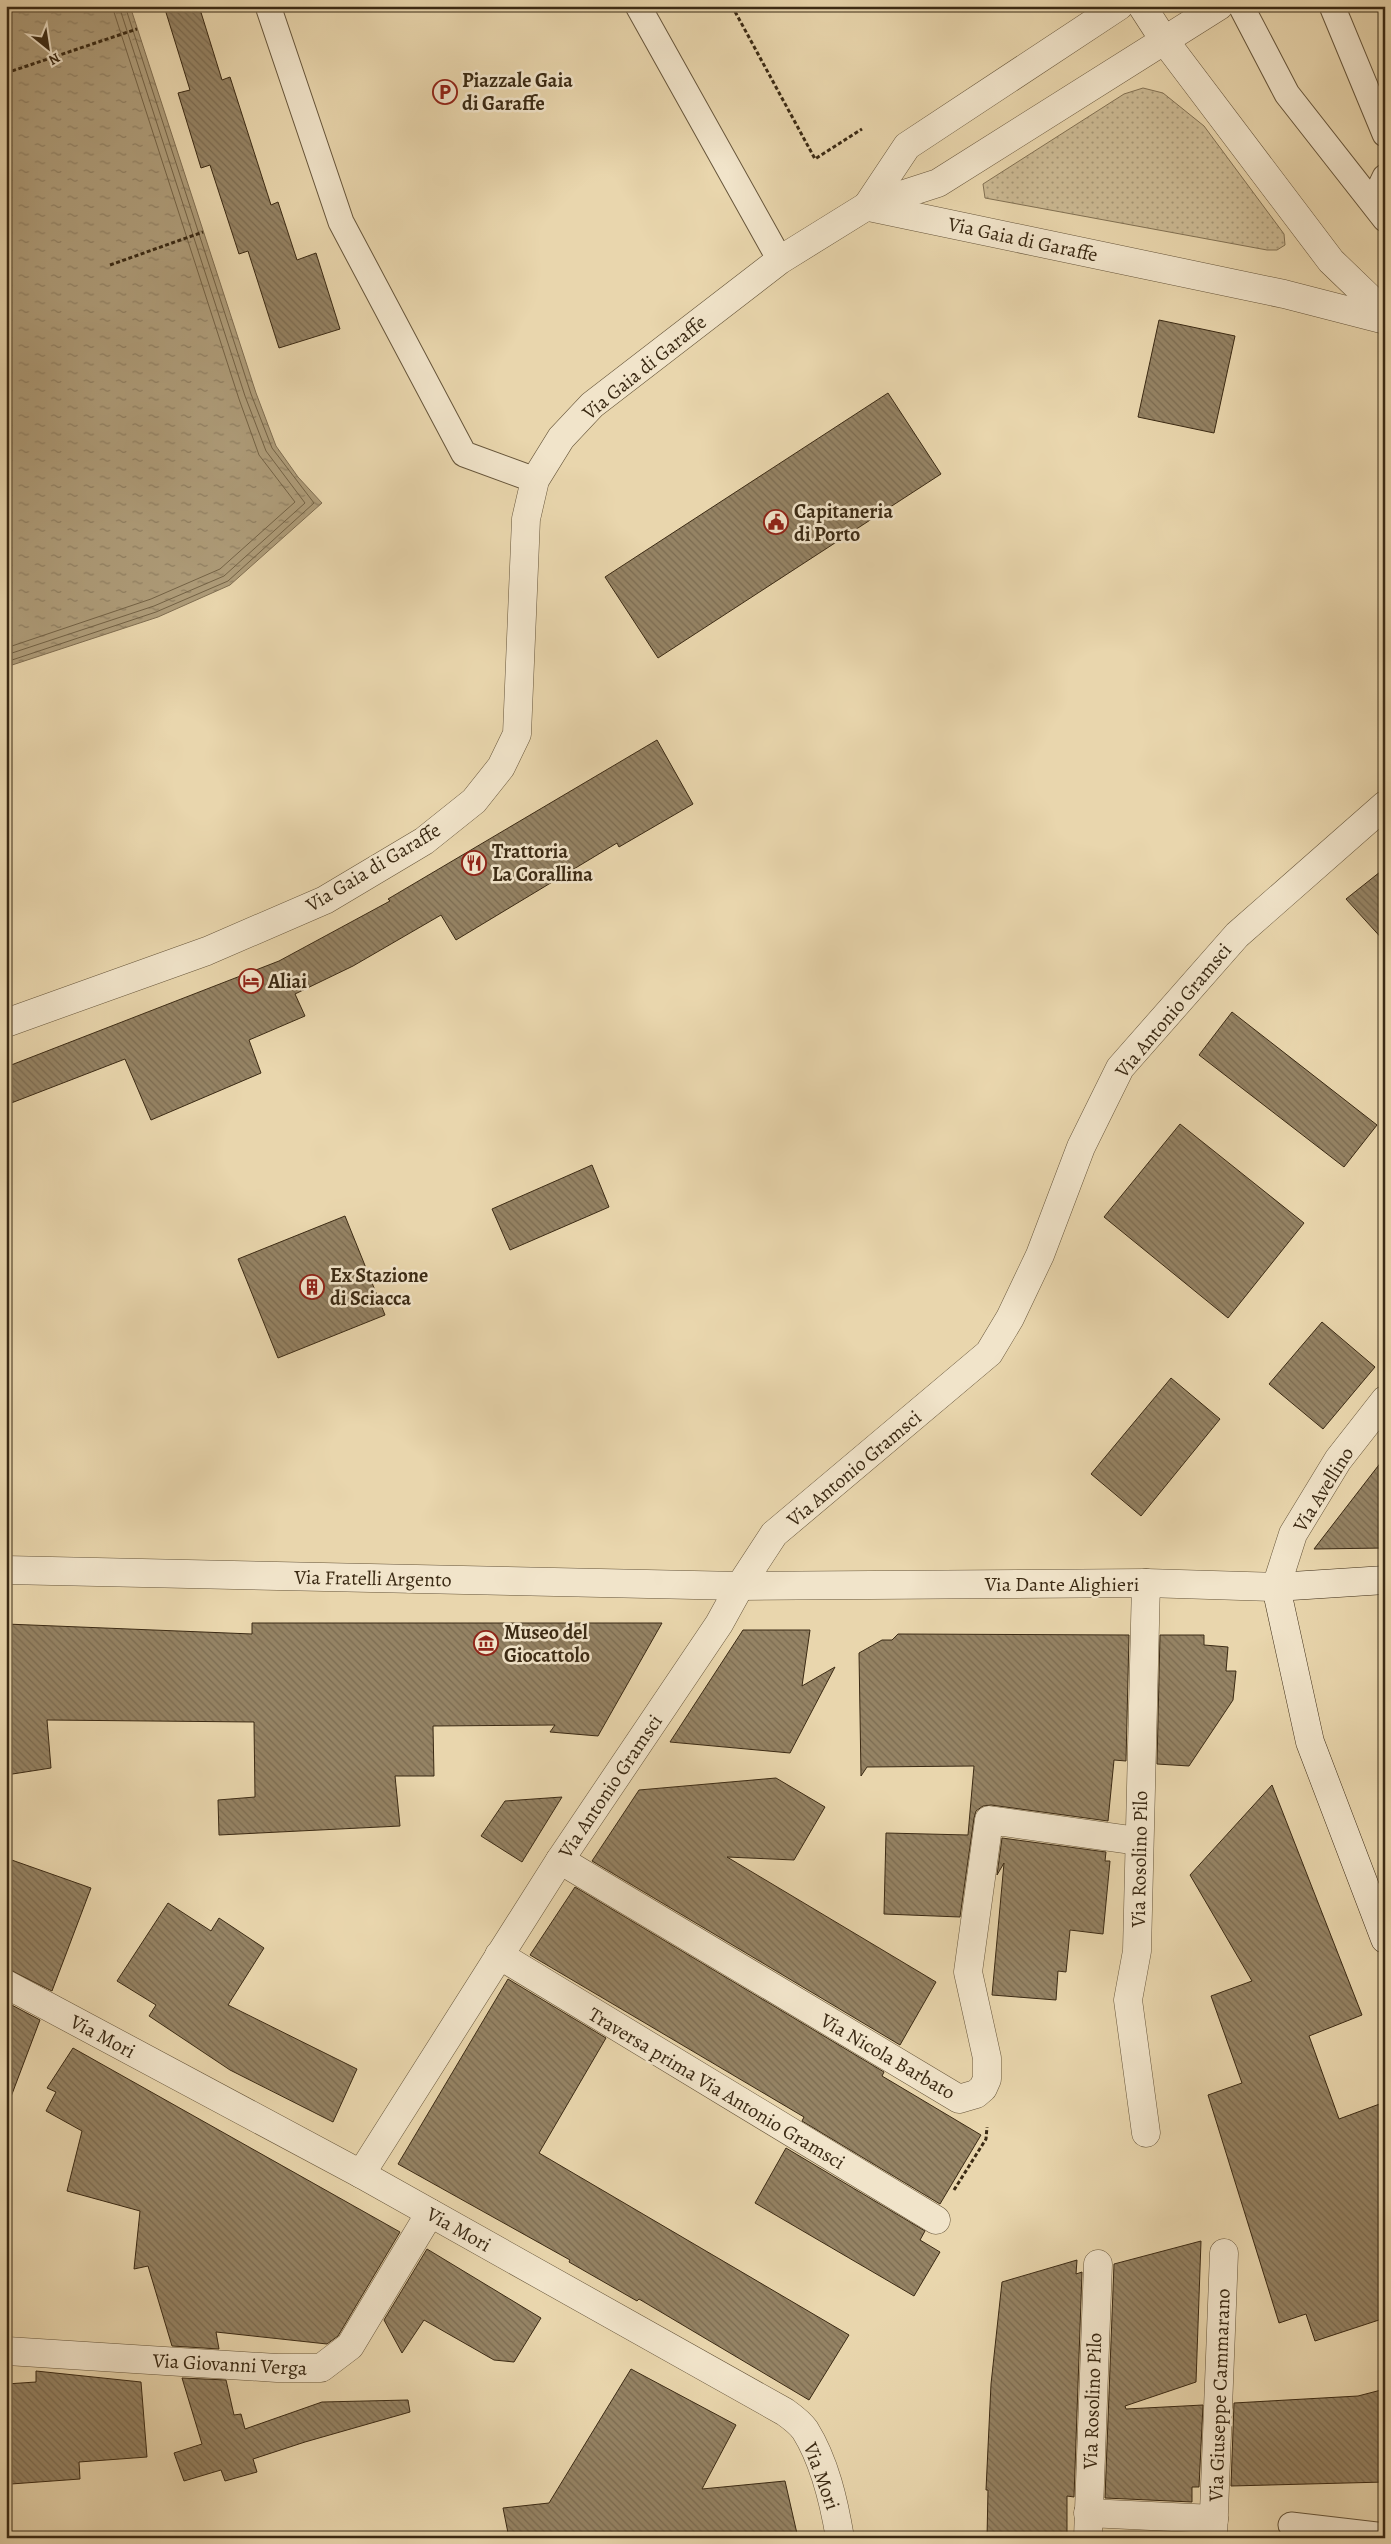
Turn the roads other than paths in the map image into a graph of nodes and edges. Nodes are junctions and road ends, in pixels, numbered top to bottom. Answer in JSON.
{"nodes":[{"id":1,"x":268,"y":6,"type":"edge"},
{"id":2,"x":638,"y":6,"type":"edge"},
{"id":3,"x":1120,"y":6,"type":"edge"},
{"id":4,"x":1142,"y":6,"type":"edge"},
{"id":5,"x":1219,"y":6,"type":"edge"},
{"id":6,"x":1241,"y":6,"type":"edge"},
{"id":7,"x":1332,"y":6,"type":"edge"},
{"id":8,"x":1164,"y":40,"type":"junction"},
{"id":9,"x":1385,"y":134,"type":"edge"},
{"id":10,"x":1385,"y":177,"type":"edge"},
{"id":11,"x":867,"y":206,"type":"junction"},
{"id":12,"x":1379,"y":210,"type":"edge"},
{"id":13,"x":780,"y":260,"type":"junction"},
{"id":14,"x":1385,"y":313,"type":"edge"},
{"id":15,"x":1385,"y":320,"type":"edge"},
{"id":16,"x":535,"y":480,"type":"junction"},
{"id":17,"x":1385,"y":805,"type":"edge"},
{"id":18,"x":6,"y":1024,"type":"edge"},
{"id":19,"x":1385,"y":1400,"type":"edge"},
{"id":20,"x":6,"y":1570,"type":"edge"},
{"id":21,"x":1385,"y":1580,"type":"edge"},
{"id":22,"x":1146,"y":1583,"type":"junction"},
{"id":23,"x":740,"y":1586,"type":"junction"},
{"id":24,"x":1276,"y":1586,"type":"junction"},
{"id":25,"x":1138,"y":1842,"type":"junction"},
{"id":26,"x":560,"y":1860,"type":"junction"},
{"id":27,"x":1383,"y":1931,"type":"edge"},
{"id":28,"x":499,"y":1955,"type":"junction"},
{"id":29,"x":6,"y":1984,"type":"edge"},
{"id":30,"x":1146,"y":2133,"type":"dead end"},
{"id":31,"x":361,"y":2174,"type":"junction"},
{"id":32,"x":430,"y":2213,"type":"junction"},
{"id":33,"x":936,"y":2220,"type":"road end"},
{"id":34,"x":1224,"y":2253,"type":"dead end"},
{"id":35,"x":1098,"y":2264,"type":"dead end"},
{"id":36,"x":8,"y":2351,"type":"dead end"},
{"id":37,"x":1292,"y":2524,"type":"dead end"},
{"id":38,"x":1088,"y":2525,"type":"edge"},
{"id":39,"x":1214,"y":2529,"type":"edge"},
{"id":40,"x":1385,"y":2536,"type":"edge"},
{"id":41,"x":840,"y":2538,"type":"edge"}],
"edges":[{"from":1,"to":16,"type":"lane"},
{"from":2,"to":13,"type":"lane"},
{"from":3,"to":11,"type":"street"},
{"from":4,"to":8,"type":"street"},
{"from":5,"to":8,"type":"street"},
{"from":6,"to":12,"type":"lane"},
{"from":7,"to":9,"type":"lane"},
{"from":8,"to":11,"type":"street"},
{"from":8,"to":14,"type":"street"},
{"from":10,"to":12,"type":"lane"},
{"from":11,"to":13,"type":"street","name":"Via Gaia di Garaffe"},
{"from":11,"to":15,"type":"street","name":"Via Gaia di Garaffe"},
{"from":13,"to":16,"type":"street","name":"Via Gaia di Garaffe"},
{"from":16,"to":18,"type":"street","name":"Via Gaia di Garaffe"},
{"from":17,"to":23,"type":"street","name":"Via Antonio Gramsci"},
{"from":19,"to":24,"type":"street","name":"Via Avellino"},
{"from":20,"to":23,"type":"street","name":"Via Fratelli Argento"},
{"from":21,"to":24,"type":"street","name":"Via Dante Alighieri"},
{"from":22,"to":23,"type":"street","name":"Via Dante Alighieri"},
{"from":22,"to":24,"type":"street","name":"Via Dante Alighieri"},
{"from":22,"to":25,"type":"street","name":"Via Rosolino Pilo"},
{"from":23,"to":26,"type":"street","name":"Via Antonio Gramsci"},
{"from":24,"to":27,"type":"street"},
{"from":25,"to":26,"type":"street","name":"Via Nicola Barbato"},
{"from":25,"to":30,"type":"street","name":"Via Rosolino Pilo"},
{"from":26,"to":28,"type":"street","name":"Via Antonio Gramsci"},
{"from":28,"to":31,"type":"street","name":"Via Antonio Gramsci"},
{"from":28,"to":33,"type":"street","name":"Traversa prima Via Antonio Gramsci"},
{"from":29,"to":31,"type":"street","name":"Via Mori"},
{"from":31,"to":32,"type":"street","name":"Via Mori"},
{"from":32,"to":36,"type":"street","name":"Via Giovanni Verga"},
{"from":32,"to":41,"type":"street","name":"Via Mori"},
{"from":34,"to":39,"type":"street","name":"Via Giuseppe Cammarano"},
{"from":35,"to":38,"type":"street","name":"Via Rosolino Pilo"},
{"from":37,"to":40,"type":"lane"},
{"from":38,"to":39,"type":"street"}]}
